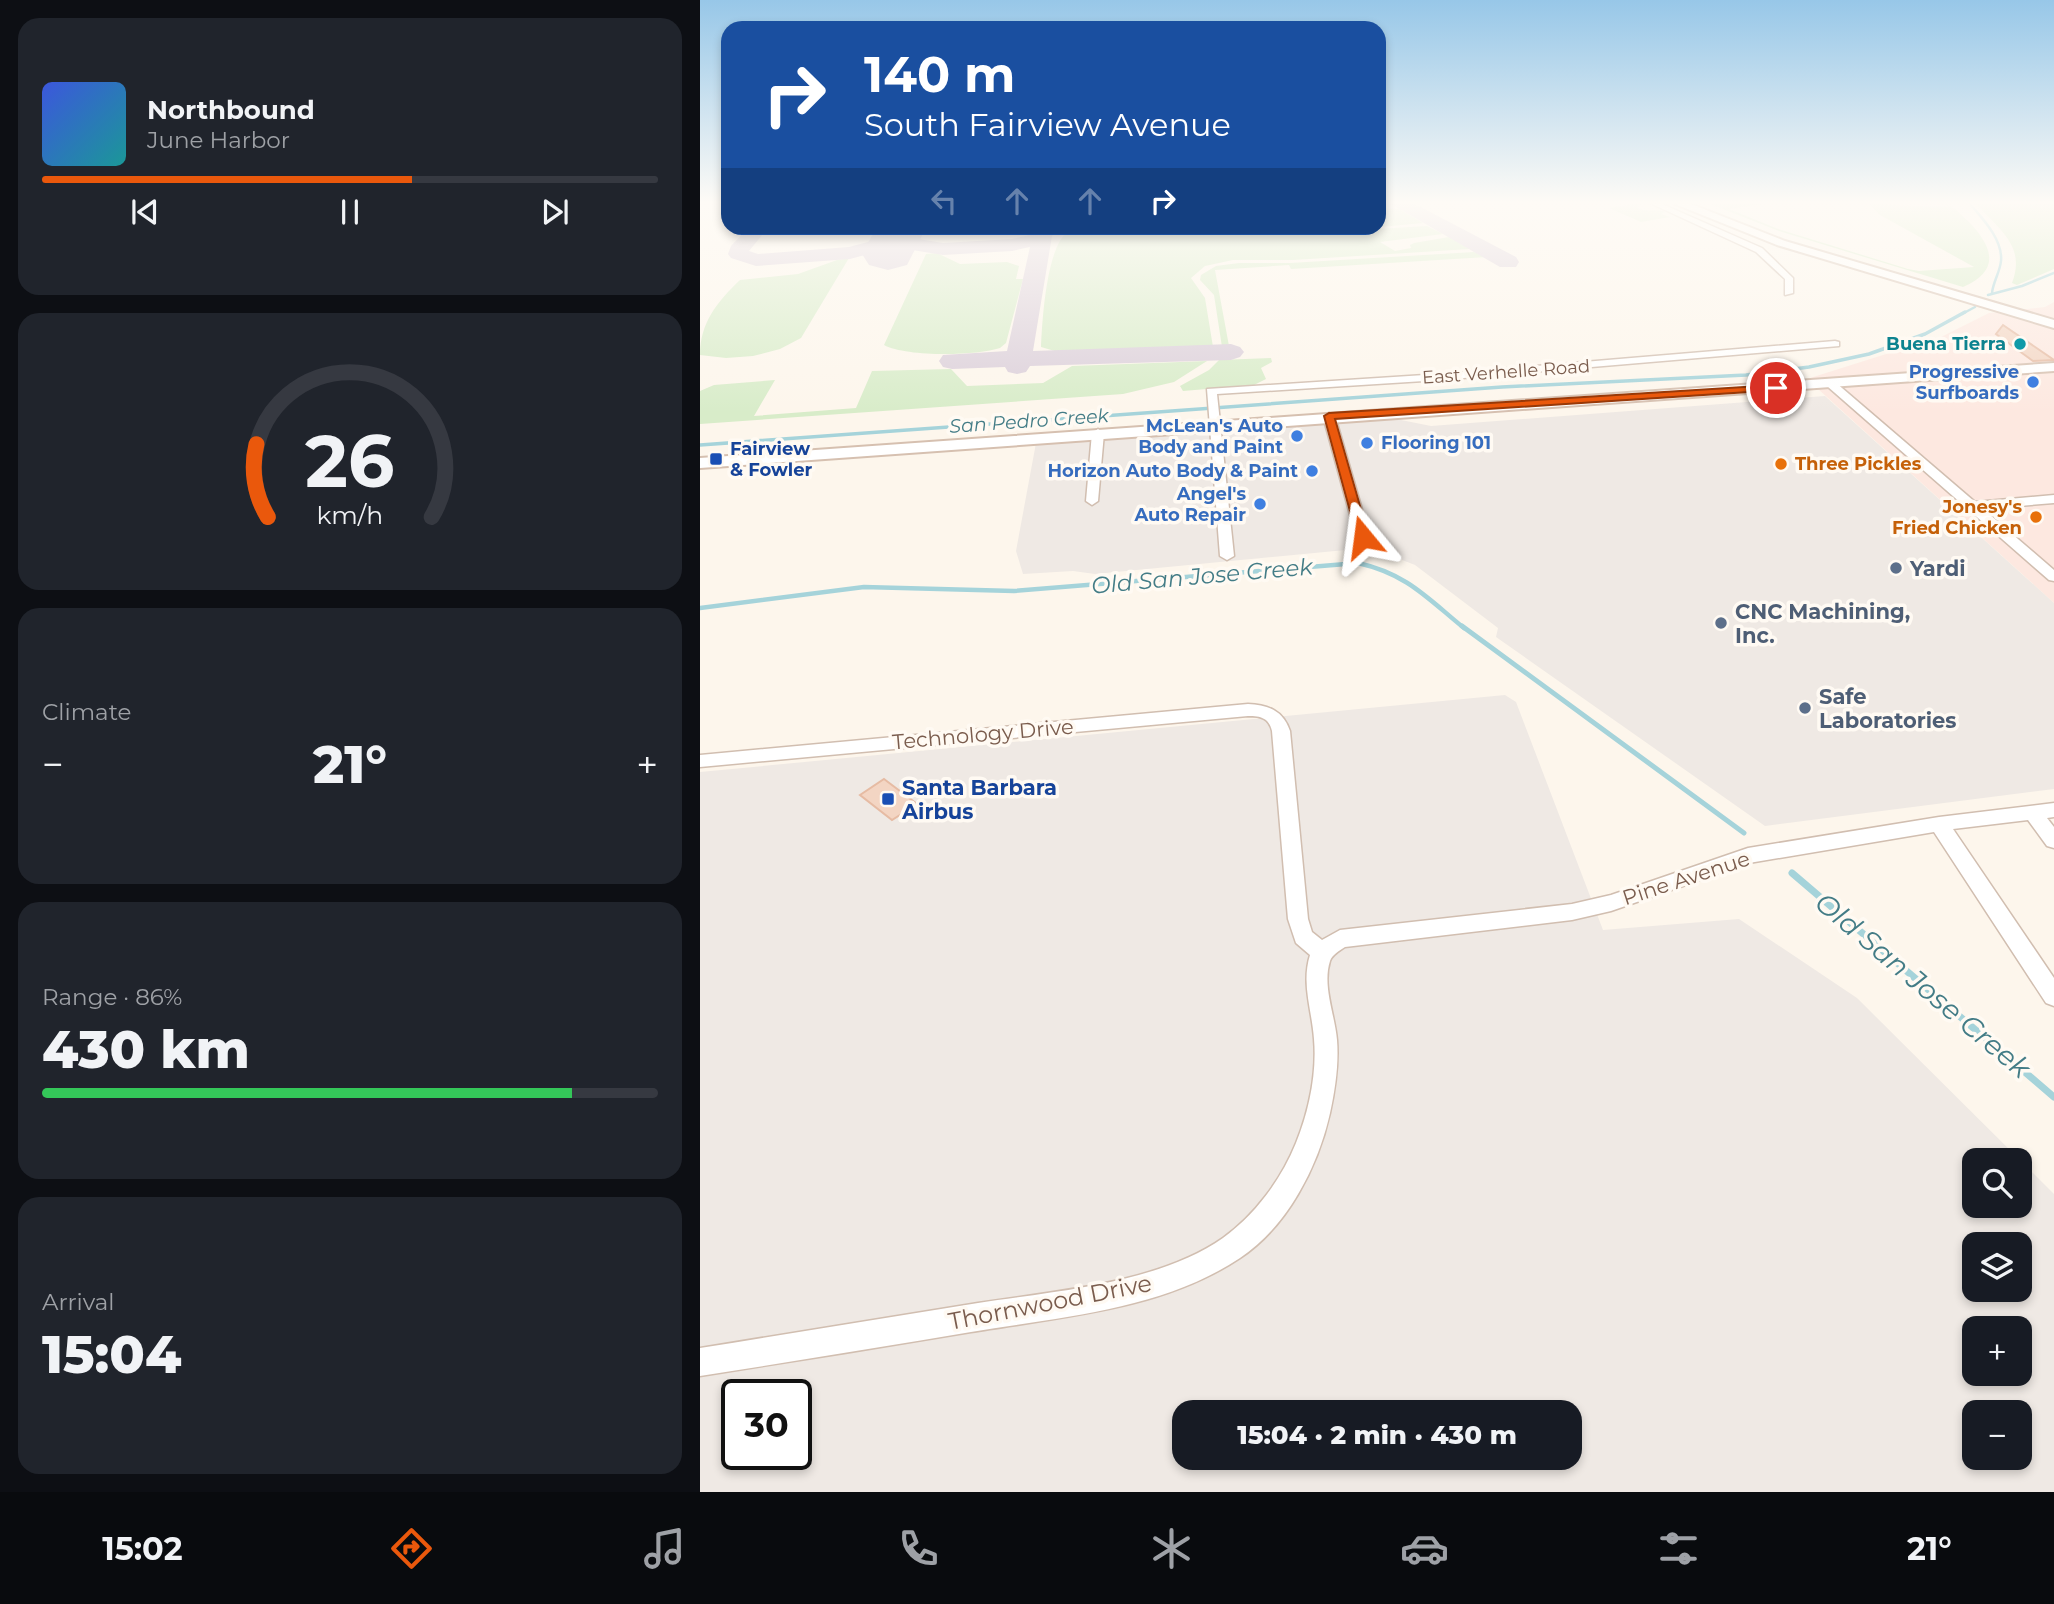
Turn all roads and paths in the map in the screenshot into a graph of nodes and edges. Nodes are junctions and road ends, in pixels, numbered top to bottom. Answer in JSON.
{"nodes":[{"id":1,"x":1785,"y":274,"type":"edge"},
{"id":2,"x":1890,"y":274,"type":"edge"},
{"id":3,"x":1899,"y":274,"type":"edge"},
{"id":4,"x":1788,"y":293,"type":"dead end"},
{"id":5,"x":1966,"y":295,"type":"junction"},
{"id":6,"x":2005,"y":307,"type":"junction"},
{"id":7,"x":2054,"y":318,"type":"edge"},
{"id":8,"x":2054,"y":324,"type":"edge"},
{"id":9,"x":1835,"y":345,"type":"dead end"},
{"id":10,"x":2054,"y":367,"type":"edge"},
{"id":11,"x":1831,"y":384,"type":"junction"},
{"id":12,"x":1329,"y":416,"type":"junction"},
{"id":13,"x":1214,"y":420,"type":"junction"},
{"id":14,"x":1098,"y":433,"type":"junction"},
{"id":15,"x":700,"y":463,"type":"edge"},
{"id":16,"x":2054,"y":499,"type":"edge"},
{"id":17,"x":1092,"y":501,"type":"dead end"},
{"id":18,"x":1971,"y":506,"type":"junction"},
{"id":19,"x":1363,"y":537,"type":"dead end"},
{"id":20,"x":1227,"y":556,"type":"dead end"},
{"id":21,"x":2054,"y":578,"type":"edge"},
{"id":22,"x":700,"y":761,"type":"edge"},
{"id":23,"x":2054,"y":810,"type":"edge"},
{"id":24,"x":2032,"y":812,"type":"junction"},
{"id":25,"x":1939,"y":824,"type":"junction"},
{"id":26,"x":2054,"y":841,"type":"edge"},
{"id":27,"x":1322,"y":952,"type":"junction"},
{"id":28,"x":2054,"y":996,"type":"edge"},
{"id":29,"x":700,"y":1362,"type":"edge"}],
"edges":[{"from":1,"to":4,"type":"street"},
{"from":2,"to":5,"type":"street"},
{"from":3,"to":5,"type":"street"},
{"from":5,"to":6,"type":"street"},
{"from":6,"to":7,"type":"street"},
{"from":6,"to":8,"type":"street"},
{"from":9,"to":13,"type":"street","name":"East Verhelle Road"},
{"from":10,"to":11,"type":"street"},
{"from":11,"to":12,"type":"street"},
{"from":11,"to":18,"type":"street"},
{"from":12,"to":13,"type":"street"},
{"from":12,"to":19,"type":"street"},
{"from":13,"to":14,"type":"street"},
{"from":13,"to":20,"type":"street","name":"East Verhelle Road"},
{"from":14,"to":15,"type":"street"},
{"from":14,"to":17,"type":"street"},
{"from":16,"to":18,"type":"street"},
{"from":18,"to":21,"type":"street"},
{"from":22,"to":27,"type":"street","name":"Technology Drive"},
{"from":23,"to":24,"type":"street","name":"Pine Avenue"},
{"from":24,"to":25,"type":"street","name":"Pine Avenue"},
{"from":24,"to":26,"type":"street"},
{"from":25,"to":27,"type":"street","name":"Pine Avenue"},
{"from":25,"to":28,"type":"street"},
{"from":27,"to":29,"type":"street","name":"Thornwood Drive"}]}
